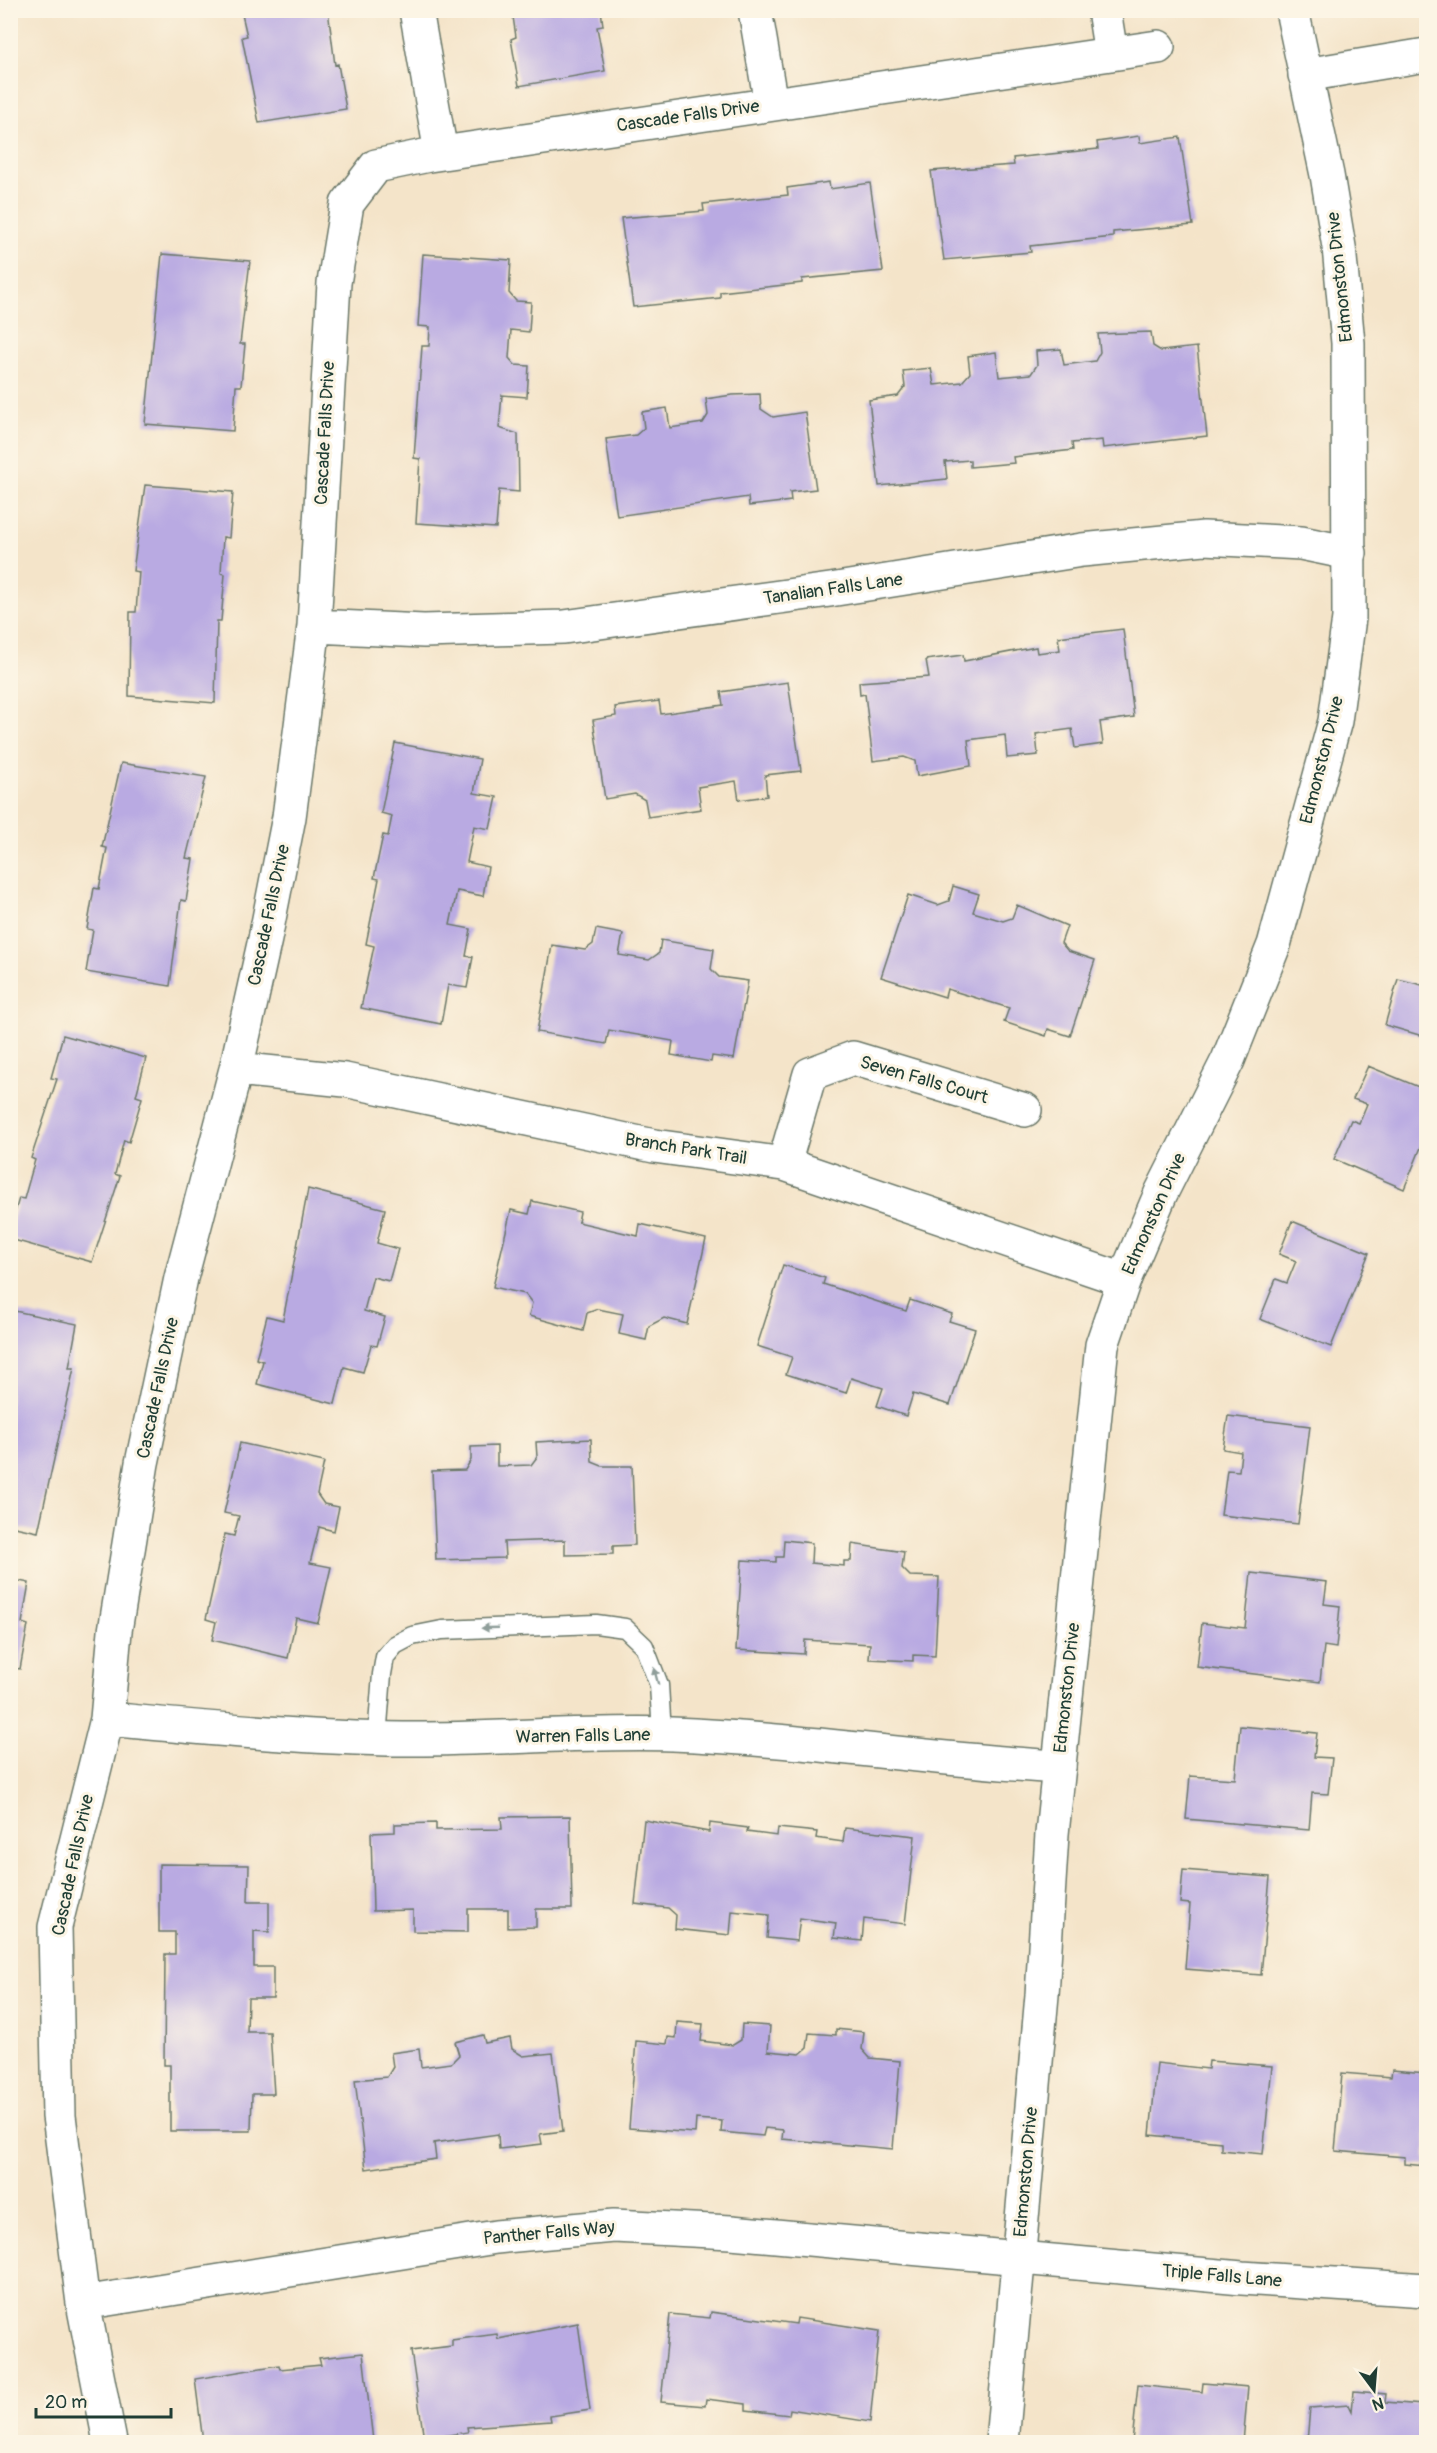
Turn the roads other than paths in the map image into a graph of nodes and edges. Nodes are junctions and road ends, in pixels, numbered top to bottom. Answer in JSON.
{"nodes":[{"id":1,"x":416,"y":10,"type":"edge"},
{"id":2,"x":755,"y":10,"type":"edge"},
{"id":3,"x":1104,"y":10,"type":"edge"},
{"id":4,"x":1292,"y":10,"type":"edge"},
{"id":5,"x":1158,"y":46,"type":"dead end"},
{"id":6,"x":1111,"y":54,"type":"junction"},
{"id":7,"x":1426,"y":55,"type":"edge"},
{"id":8,"x":1305,"y":75,"type":"junction"},
{"id":9,"x":771,"y":104,"type":"junction"},
{"id":10,"x":441,"y":153,"type":"junction"},
{"id":11,"x":1350,"y":553,"type":"junction"},
{"id":12,"x":314,"y":627,"type":"junction"},
{"id":13,"x":236,"y":1069,"type":"junction"},
{"id":14,"x":1025,"y":1110,"type":"dead end"},
{"id":15,"x":784,"y":1164,"type":"junction"},
{"id":16,"x":1124,"y":1280,"type":"junction"},
{"id":17,"x":107,"y":1719,"type":"junction"},
{"id":18,"x":662,"y":1734,"type":"junction"},
{"id":19,"x":377,"y":1738,"type":"junction"},
{"id":20,"x":1059,"y":1767,"type":"junction"},
{"id":21,"x":1018,"y":2258,"type":"junction"},
{"id":22,"x":1426,"y":2290,"type":"edge"},
{"id":23,"x":83,"y":2302,"type":"junction"},
{"id":24,"x":110,"y":2442,"type":"edge"},
{"id":25,"x":1002,"y":2442,"type":"edge"}],
"edges":[{"from":1,"to":10,"type":"street"},
{"from":2,"to":9,"type":"street"},
{"from":3,"to":6,"type":"street"},
{"from":4,"to":8,"type":"street","name":"Edmonston Drive"},
{"from":5,"to":6,"type":"street","name":"Cascade Falls Drive"},
{"from":6,"to":9,"type":"street","name":"Cascade Falls Drive"},
{"from":7,"to":8,"type":"street"},
{"from":8,"to":11,"type":"street","name":"Edmonston Drive"},
{"from":9,"to":10,"type":"street","name":"Cascade Falls Drive"},
{"from":10,"to":12,"type":"street","name":"Cascade Falls Drive"},
{"from":11,"to":12,"type":"street","name":"Tanalian Falls Lane"},
{"from":11,"to":16,"type":"street","name":"Edmonston Drive"},
{"from":12,"to":13,"type":"street","name":"Cascade Falls Drive"},
{"from":13,"to":15,"type":"street","name":"Branch Park Trail"},
{"from":13,"to":17,"type":"street","name":"Cascade Falls Drive"},
{"from":14,"to":15,"type":"street","name":"Seven Falls Court"},
{"from":15,"to":16,"type":"street","name":"Branch Park Trail"},
{"from":16,"to":20,"type":"street","name":"Edmonston Drive"},
{"from":17,"to":19,"type":"street","name":"Warren Falls Lane"},
{"from":17,"to":23,"type":"street","name":"Cascade Falls Drive"},
{"from":18,"to":19,"type":"street","name":"Warren Falls Lane"},
{"from":18,"to":19,"type":"lane","one_way":true},
{"from":18,"to":20,"type":"street","name":"Warren Falls Lane"},
{"from":20,"to":21,"type":"street","name":"Edmonston Drive"},
{"from":21,"to":22,"type":"street","name":"Triple Falls Lane"},
{"from":21,"to":23,"type":"street","name":"Panther Falls Way"},
{"from":21,"to":25,"type":"street","name":"Edmonston Drive"},
{"from":23,"to":24,"type":"street","name":"Cascade Falls Drive"}]}
